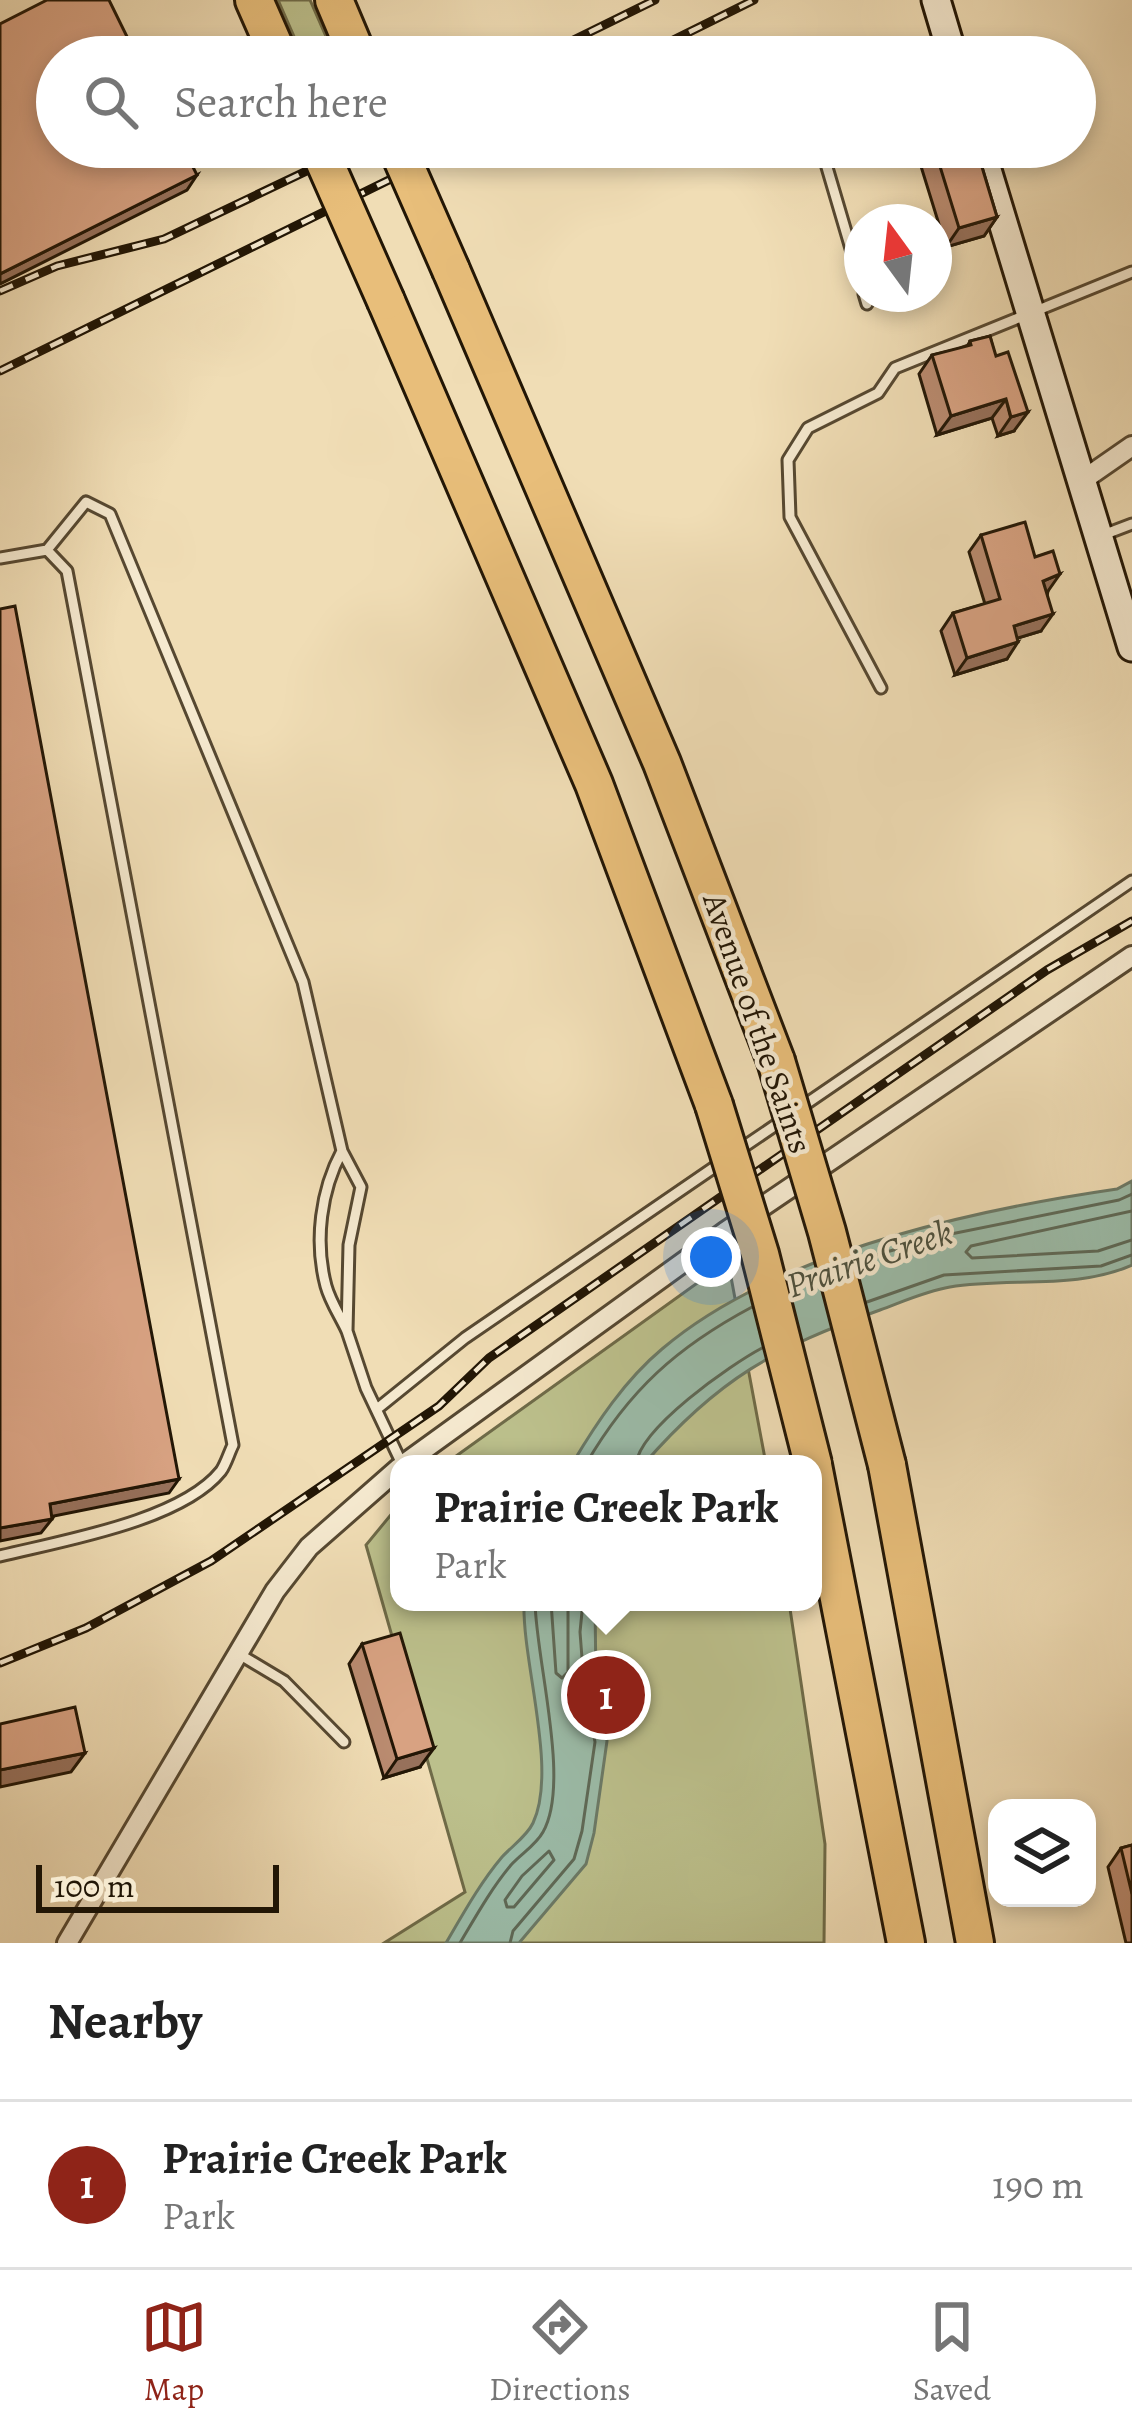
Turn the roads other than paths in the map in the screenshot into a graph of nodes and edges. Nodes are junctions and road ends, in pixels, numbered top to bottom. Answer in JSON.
{"nodes":[{"id":1,"x":337,"y":0,"type":"edge"},
{"id":2,"x":936,"y":0,"type":"edge"},
{"id":3,"x":256,"y":7,"type":"edge"},
{"id":4,"x":269,"y":36,"type":"edge"},
{"id":5,"x":350,"y":36,"type":"edge"},
{"id":6,"x":941,"y":36,"type":"edge"},
{"id":7,"x":327,"y":168,"type":"edge"},
{"id":8,"x":406,"y":168,"type":"edge"},
{"id":9,"x":827,"y":168,"type":"edge"},
{"id":10,"x":986,"y":168,"type":"edge"},
{"id":11,"x":844,"y":224,"type":"edge"},
{"id":12,"x":1132,"y":272,"type":"edge"},
{"id":13,"x":1030,"y":311,"type":"junction"},
{"id":14,"x":1132,"y":446,"type":"edge"},
{"id":15,"x":1082,"y":480,"type":"junction"},
{"id":16,"x":1132,"y":524,"type":"edge"},
{"id":17,"x":1099,"y":536,"type":"junction"},
{"id":18,"x":47,"y":550,"type":"junction"},
{"id":19,"x":0,"y":558,"type":"edge"},
{"id":20,"x":1132,"y":647,"type":"edge"},
{"id":21,"x":880,"y":688,"type":"dead end"},
{"id":22,"x":1132,"y":880,"type":"edge"},
{"id":23,"x":1132,"y":956,"type":"edge"},
{"id":24,"x":342,"y":1151,"type":"junction"},
{"id":25,"x":346,"y":1331,"type":"junction"},
{"id":26,"x":377,"y":1409,"type":"junction"},
{"id":27,"x":398,"y":1455,"type":"edge"},
{"id":28,"x":416,"y":1455,"type":"edge"},
{"id":29,"x":810,"y":1455,"type":"edge"},
{"id":30,"x":390,"y":1476,"type":"edge"},
{"id":31,"x":822,"y":1504,"type":"edge"},
{"id":32,"x":0,"y":1556,"type":"edge"},
{"id":33,"x":239,"y":1654,"type":"junction"},
{"id":34,"x":344,"y":1742,"type":"dead end"},
{"id":35,"x":883,"y":1827,"type":"junction"},
{"id":36,"x":67,"y":1943,"type":"edge"},
{"id":37,"x":886,"y":1943,"type":"edge"},
{"id":38,"x":906,"y":1943,"type":"edge"},
{"id":39,"x":975,"y":1943,"type":"edge"}],
"edges":[{"from":1,"to":5,"type":"highway"},
{"from":2,"to":6,"type":"street"},
{"from":3,"to":4,"type":"highway"},
{"from":7,"to":29,"type":"highway","name":"Avenue of the Saints","bridge":true},
{"from":8,"to":39,"type":"highway","name":"Avenue of the Saints","bridge":true},
{"from":9,"to":11,"type":"lane"},
{"from":10,"to":13,"type":"street"},
{"from":12,"to":13,"type":"lane"},
{"from":13,"to":15,"type":"street"},
{"from":13,"to":21,"type":"lane"},
{"from":14,"to":15,"type":"street"},
{"from":15,"to":17,"type":"street"},
{"from":16,"to":17,"type":"lane"},
{"from":17,"to":20,"type":"street"},
{"from":18,"to":19,"type":"lane"},
{"from":18,"to":24,"type":"lane"},
{"from":18,"to":32,"type":"lane"},
{"from":22,"to":26,"type":"lane"},
{"from":23,"to":28,"type":"street"},
{"from":24,"to":25,"type":"lane"},
{"from":24,"to":25,"type":"lane"},
{"from":25,"to":26,"type":"lane"},
{"from":26,"to":27,"type":"lane"},
{"from":30,"to":33,"type":"street"},
{"from":31,"to":35,"type":"highway","name":"Avenue of the Saints"},
{"from":33,"to":34,"type":"lane"},
{"from":33,"to":36,"type":"street"},
{"from":35,"to":37,"type":"highway"},
{"from":35,"to":38,"type":"highway","name":"Avenue of the Saints"}]}
